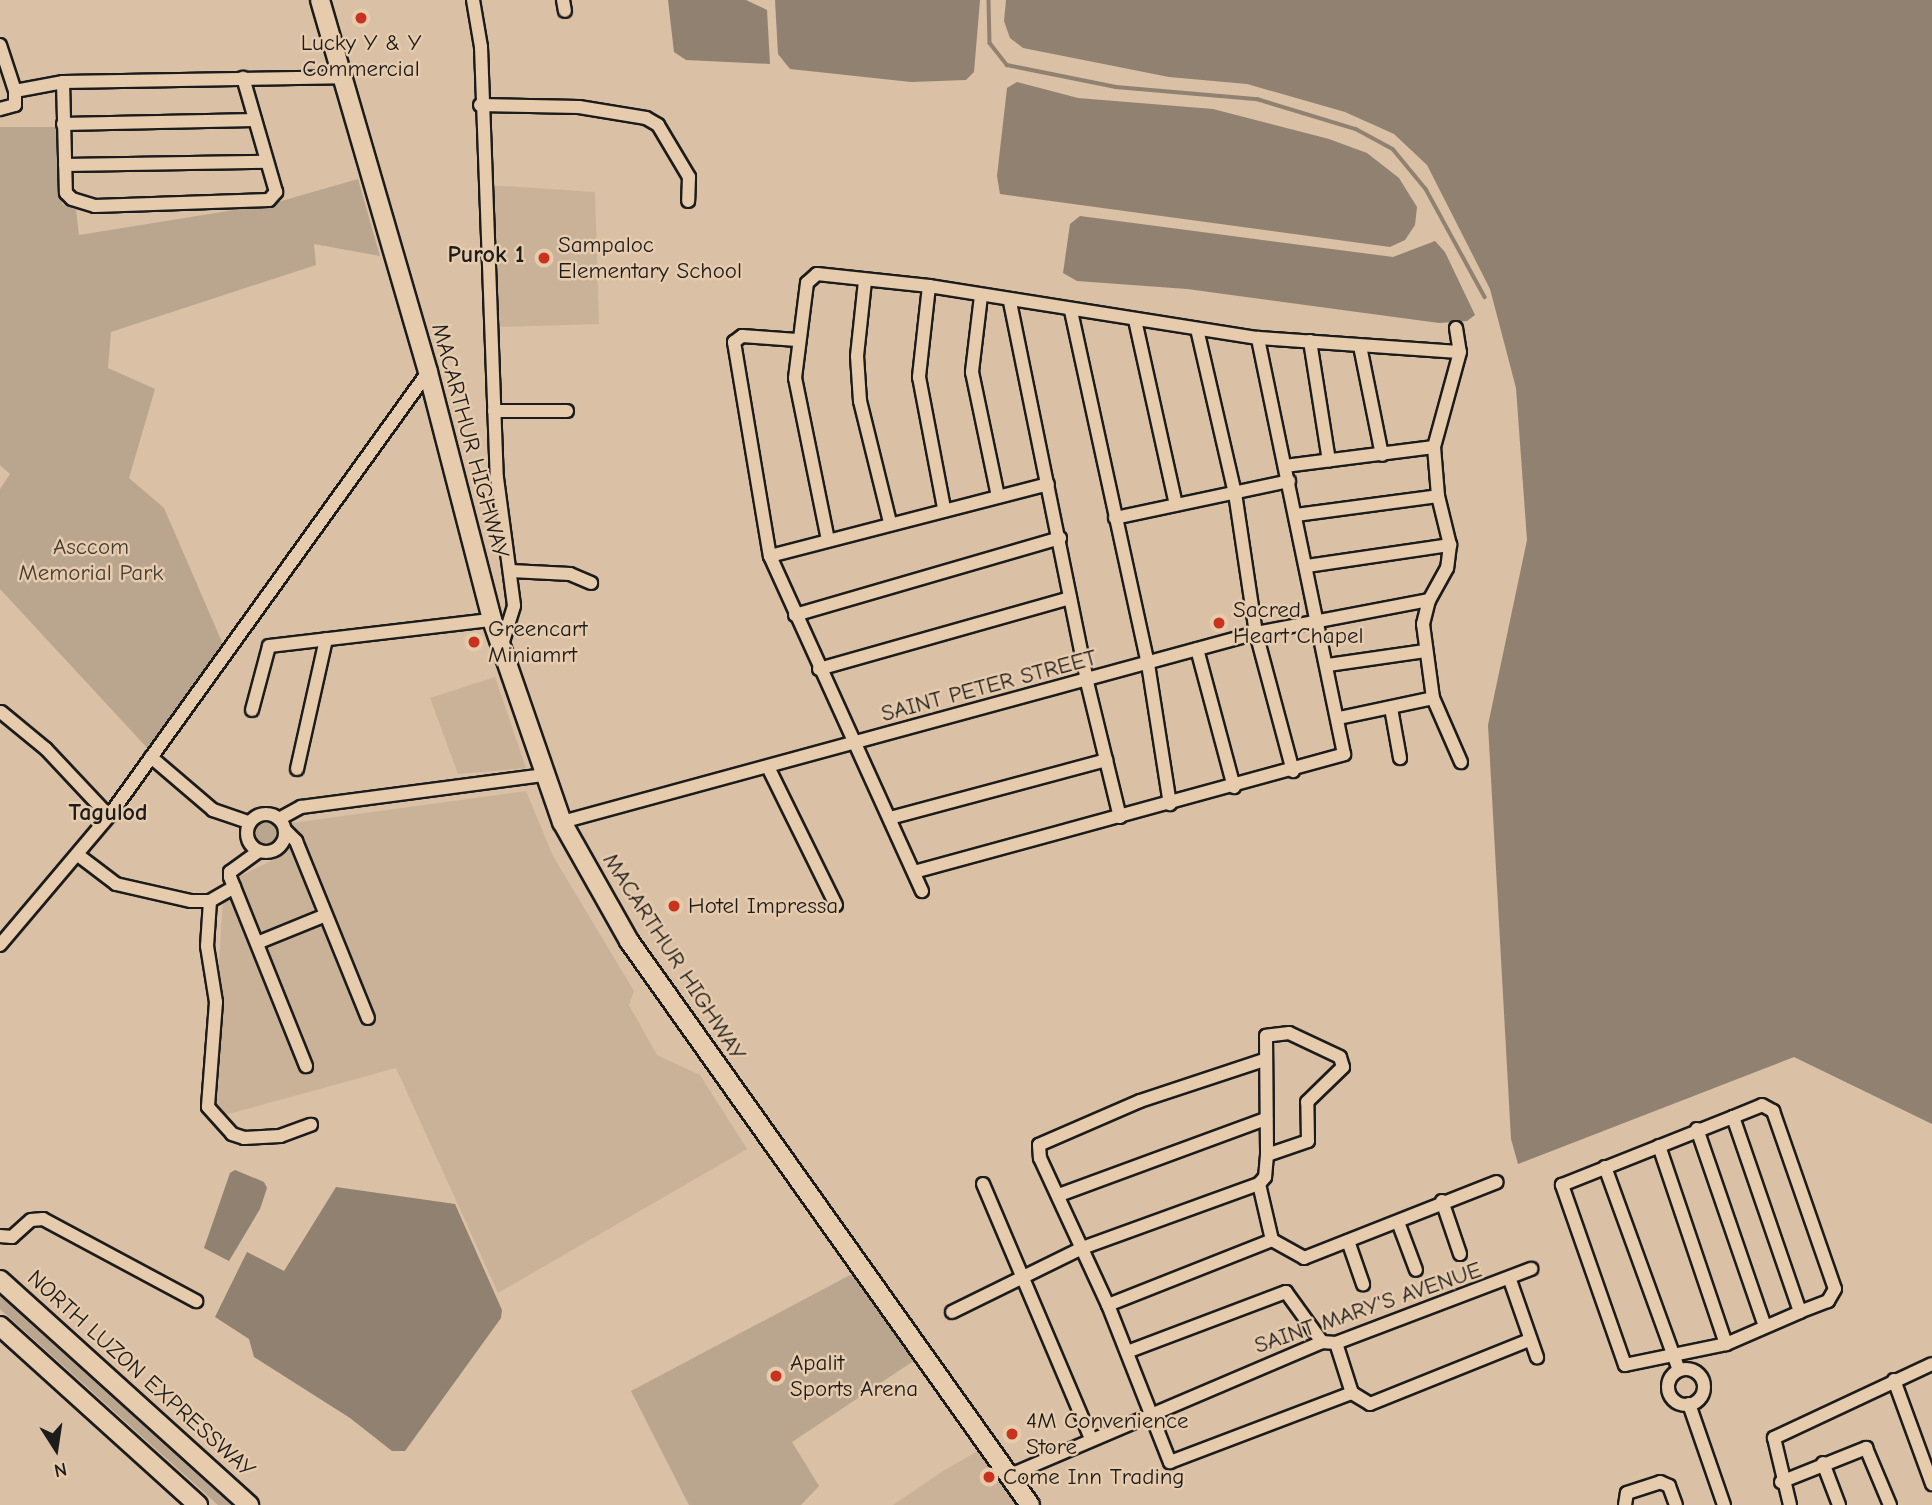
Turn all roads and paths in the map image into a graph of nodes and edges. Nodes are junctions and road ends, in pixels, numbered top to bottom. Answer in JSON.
{"nodes":[{"id":1,"x":320,"y":0,"type":"edge"},
{"id":2,"x":473,"y":0,"type":"edge"},
{"id":3,"x":1,"y":50,"type":"edge"},
{"id":4,"x":341,"y":77,"type":"junction"},
{"id":5,"x":243,"y":78,"type":"junction"},
{"id":6,"x":63,"y":82,"type":"junction"},
{"id":7,"x":15,"y":91,"type":"junction"},
{"id":8,"x":480,"y":105,"type":"junction"},
{"id":9,"x":0,"y":109,"type":"edge"},
{"id":10,"x":255,"y":120,"type":"junction"},
{"id":11,"x":63,"y":124,"type":"junction"},
{"id":12,"x":267,"y":162,"type":"junction"},
{"id":13,"x":65,"y":165,"type":"junction"},
{"id":14,"x":688,"y":201,"type":"dead end"},
{"id":15,"x":865,"y":281,"type":"junction"},
{"id":16,"x":929,"y":286,"type":"junction"},
{"id":17,"x":981,"y":296,"type":"junction"},
{"id":18,"x":1010,"y":302,"type":"junction"},
{"id":19,"x":1071,"y":311,"type":"junction"},
{"id":20,"x":1135,"y":320,"type":"junction"},
{"id":21,"x":1456,"y":328,"type":"dead end"},
{"id":22,"x":1197,"y":329,"type":"junction"},
{"id":23,"x":1258,"y":338,"type":"junction"},
{"id":24,"x":797,"y":340,"type":"junction"},
{"id":25,"x":1310,"y":341,"type":"junction"},
{"id":26,"x":1360,"y":346,"type":"junction"},
{"id":27,"x":1460,"y":352,"type":"junction"},
{"id":28,"x":428,"y":372,"type":"junction"},
{"id":29,"x":494,"y":411,"type":"junction"},
{"id":30,"x":567,"y":411,"type":"dead end"},
{"id":31,"x":1434,"y":447,"type":"junction"},
{"id":32,"x":1382,"y":455,"type":"junction"},
{"id":33,"x":1329,"y":461,"type":"junction"},
{"id":34,"x":1285,"y":466,"type":"junction"},
{"id":35,"x":1289,"y":481,"type":"junction"},
{"id":36,"x":1048,"y":484,"type":"junction"},
{"id":37,"x":1235,"y":493,"type":"junction"},
{"id":38,"x":998,"y":496,"type":"junction"},
{"id":39,"x":1438,"y":496,"type":"junction"},
{"id":40,"x":1176,"y":505,"type":"junction"},
{"id":41,"x":944,"y":509,"type":"junction"},
{"id":42,"x":1296,"y":515,"type":"junction"},
{"id":43,"x":1115,"y":518,"type":"junction"},
{"id":44,"x":890,"y":522,"type":"junction"},
{"id":45,"x":1060,"y":538,"type":"junction"},
{"id":46,"x":828,"y":540,"type":"junction"},
{"id":47,"x":1450,"y":545,"type":"junction"},
{"id":48,"x":770,"y":556,"type":"junction"},
{"id":49,"x":1307,"y":566,"type":"junction"},
{"id":50,"x":511,"y":571,"type":"junction"},
{"id":51,"x":591,"y":583,"type":"dead end"},
{"id":52,"x":1070,"y":598,"type":"junction"},
{"id":53,"x":1429,"y":600,"type":"junction"},
{"id":54,"x":795,"y":615,"type":"junction"},
{"id":55,"x":1319,"y":618,"type":"junction"},
{"id":56,"x":492,"y":620,"type":"junction"},
{"id":57,"x":1256,"y":633,"type":"junction"},
{"id":58,"x":326,"y":639,"type":"junction"},
{"id":59,"x":501,"y":648,"type":"junction"},
{"id":60,"x":1197,"y":649,"type":"junction"},
{"id":61,"x":1425,"y":651,"type":"junction"},
{"id":62,"x":1148,"y":664,"type":"junction"},
{"id":63,"x":1328,"y":665,"type":"junction"},
{"id":64,"x":819,"y":669,"type":"junction"},
{"id":65,"x":1087,"y":682,"type":"junction"},
{"id":66,"x":1433,"y":698,"type":"junction"},
{"id":67,"x":1391,"y":708,"type":"junction"},
{"id":68,"x":252,"y":710,"type":"dead end"},
{"id":69,"x":1,"y":712,"type":"edge"},
{"id":70,"x":1339,"y":718,"type":"junction"},
{"id":71,"x":857,"y":743,"type":"junction"},
{"id":72,"x":151,"y":757,"type":"junction"},
{"id":73,"x":1400,"y":758,"type":"dead end"},
{"id":74,"x":1105,"y":760,"type":"junction"},
{"id":75,"x":1461,"y":762,"type":"dead end"},
{"id":76,"x":768,"y":767,"type":"junction"},
{"id":77,"x":297,"y":769,"type":"dead end"},
{"id":78,"x":1293,"y":771,"type":"junction"},
{"id":79,"x":543,"y":775,"type":"junction"},
{"id":80,"x":1234,"y":787,"type":"junction"},
{"id":81,"x":1170,"y":804,"type":"junction"},
{"id":82,"x":109,"y":816,"type":"junction"},
{"id":83,"x":1119,"y":817,"type":"junction"},
{"id":84,"x":890,"y":818,"type":"junction"},
{"id":85,"x":562,"y":822,"type":"junction"},
{"id":86,"x":250,"y":823,"type":"junction"},
{"id":87,"x":282,"y":825,"type":"junction"},
{"id":88,"x":259,"y":851,"type":"junction"},
{"id":89,"x":78,"y":855,"type":"junction"},
{"id":90,"x":914,"y":873,"type":"junction"},
{"id":91,"x":234,"y":887,"type":"junction"},
{"id":92,"x":922,"y":891,"type":"dead end"},
{"id":93,"x":210,"y":901,"type":"junction"},
{"id":94,"x":836,"y":905,"type":"dead end"},
{"id":95,"x":326,"y":915,"type":"junction"},
{"id":96,"x":257,"y":943,"type":"junction"},
{"id":97,"x":0,"y":945,"type":"edge"},
{"id":98,"x":368,"y":1018,"type":"dead end"},
{"id":99,"x":1264,"y":1060,"type":"junction"},
{"id":100,"x":306,"y":1066,"type":"dead end"},
{"id":101,"x":1733,"y":1117,"type":"junction"},
{"id":102,"x":1266,"y":1119,"type":"junction"},
{"id":103,"x":311,"y":1125,"type":"dead end"},
{"id":104,"x":1697,"y":1129,"type":"junction"},
{"id":105,"x":1659,"y":1146,"type":"junction"},
{"id":106,"x":1267,"y":1155,"type":"junction"},
{"id":107,"x":1605,"y":1167,"type":"junction"},
{"id":108,"x":1497,"y":1182,"type":"dead end"},
{"id":109,"x":982,"y":1184,"type":"dead end"},
{"id":110,"x":1259,"y":1184,"type":"junction"},
{"id":111,"x":1059,"y":1195,"type":"junction"},
{"id":112,"x":1442,"y":1201,"type":"junction"},
{"id":113,"x":1398,"y":1222,"type":"junction"},
{"id":114,"x":0,"y":1236,"type":"edge"},
{"id":115,"x":1272,"y":1240,"type":"junction"},
{"id":116,"x":1348,"y":1241,"type":"junction"},
{"id":117,"x":1082,"y":1248,"type":"junction"},
{"id":118,"x":1460,"y":1254,"type":"dead end"},
{"id":119,"x":1531,"y":1269,"type":"dead end"},
{"id":120,"x":1416,"y":1270,"type":"dead end"},
{"id":121,"x":1024,"y":1278,"type":"junction"},
{"id":122,"x":0,"y":1280,"type":"edge"},
{"id":123,"x":1510,"y":1280,"type":"junction"},
{"id":124,"x":1363,"y":1284,"type":"dead end"},
{"id":125,"x":195,"y":1301,"type":"dead end"},
{"id":126,"x":1108,"y":1306,"type":"junction"},
{"id":127,"x":952,"y":1312,"type":"dead end"},
{"id":128,"x":1800,"y":1312,"type":"junction"},
{"id":129,"x":0,"y":1326,"type":"edge"},
{"id":130,"x":1765,"y":1326,"type":"junction"},
{"id":131,"x":1529,"y":1340,"type":"junction"},
{"id":132,"x":1321,"y":1342,"type":"junction"},
{"id":133,"x":1336,"y":1343,"type":"junction"},
{"id":134,"x":1726,"y":1344,"type":"junction"},
{"id":135,"x":1127,"y":1352,"type":"junction"},
{"id":136,"x":1674,"y":1354,"type":"junction"},
{"id":137,"x":1537,"y":1357,"type":"dead end"},
{"id":138,"x":1932,"y":1364,"type":"edge"},
{"id":139,"x":1679,"y":1370,"type":"junction"},
{"id":140,"x":1894,"y":1380,"type":"junction"},
{"id":141,"x":1352,"y":1393,"type":"junction"},
{"id":142,"x":1689,"y":1404,"type":"junction"},
{"id":143,"x":1151,"y":1414,"type":"junction"},
{"id":144,"x":1091,"y":1438,"type":"junction"},
{"id":145,"x":1823,"y":1463,"type":"junction"},
{"id":146,"x":1009,"y":1476,"type":"junction"},
{"id":147,"x":1781,"y":1482,"type":"junction"},
{"id":148,"x":1932,"y":1484,"type":"edge"},
{"id":149,"x":198,"y":1505,"type":"edge"},
{"id":150,"x":249,"y":1505,"type":"edge"},
{"id":151,"x":1030,"y":1505,"type":"edge"},
{"id":152,"x":1625,"y":1505,"type":"edge"},
{"id":153,"x":1676,"y":1505,"type":"edge"},
{"id":154,"x":1724,"y":1505,"type":"edge"},
{"id":155,"x":1790,"y":1505,"type":"edge"},
{"id":156,"x":1839,"y":1505,"type":"edge"},
{"id":157,"x":1890,"y":1505,"type":"edge"}],
"edges":[{"from":1,"to":4,"type":"highway","name":"MACARTHUR HIGHWAY"},
{"from":2,"to":8,"type":"street"},
{"from":3,"to":7,"type":"street"},
{"from":4,"to":5,"type":"street"},
{"from":4,"to":28,"type":"highway","name":"MACARTHUR HIGHWAY"},
{"from":5,"to":6,"type":"street"},
{"from":5,"to":10,"type":"street"},
{"from":6,"to":7,"type":"street"},
{"from":6,"to":11,"type":"street"},
{"from":7,"to":9,"type":"street"},
{"from":8,"to":14,"type":"street"},
{"from":8,"to":29,"type":"street"},
{"from":10,"to":11,"type":"street"},
{"from":10,"to":12,"type":"street"},
{"from":11,"to":13,"type":"street"},
{"from":12,"to":13,"type":"street"},
{"from":12,"to":13,"type":"street"},
{"from":15,"to":16,"type":"street"},
{"from":15,"to":24,"type":"street"},
{"from":15,"to":44,"type":"street"},
{"from":16,"to":17,"type":"street"},
{"from":16,"to":41,"type":"street"},
{"from":17,"to":18,"type":"street"},
{"from":17,"to":38,"type":"street"},
{"from":18,"to":19,"type":"street"},
{"from":18,"to":36,"type":"street"},
{"from":19,"to":20,"type":"street"},
{"from":19,"to":43,"type":"street"},
{"from":20,"to":22,"type":"street"},
{"from":20,"to":40,"type":"street"},
{"from":21,"to":27,"type":"street"},
{"from":22,"to":23,"type":"street"},
{"from":22,"to":37,"type":"street"},
{"from":23,"to":25,"type":"street"},
{"from":23,"to":34,"type":"street"},
{"from":24,"to":46,"type":"street"},
{"from":24,"to":48,"type":"street"},
{"from":25,"to":26,"type":"street"},
{"from":25,"to":33,"type":"street"},
{"from":26,"to":27,"type":"street"},
{"from":26,"to":32,"type":"street"},
{"from":27,"to":31,"type":"street"},
{"from":28,"to":56,"type":"highway","name":"MACARTHUR HIGHWAY"},
{"from":28,"to":72,"type":"street"},
{"from":29,"to":30,"type":"street"},
{"from":29,"to":50,"type":"street"},
{"from":31,"to":32,"type":"street"},
{"from":31,"to":39,"type":"street"},
{"from":32,"to":33,"type":"street"},
{"from":33,"to":34,"type":"street"},
{"from":34,"to":35,"type":"street"},
{"from":35,"to":37,"type":"street"},
{"from":35,"to":42,"type":"street"},
{"from":36,"to":38,"type":"street"},
{"from":36,"to":45,"type":"street"},
{"from":37,"to":40,"type":"street"},
{"from":37,"to":57,"type":"street"},
{"from":38,"to":41,"type":"street"},
{"from":39,"to":42,"type":"street"},
{"from":39,"to":47,"type":"street"},
{"from":40,"to":43,"type":"street"},
{"from":41,"to":44,"type":"street"},
{"from":42,"to":49,"type":"street"},
{"from":43,"to":62,"type":"street"},
{"from":44,"to":46,"type":"street"},
{"from":45,"to":52,"type":"street"},
{"from":45,"to":54,"type":"street"},
{"from":46,"to":48,"type":"street"},
{"from":47,"to":49,"type":"street"},
{"from":47,"to":53,"type":"street"},
{"from":48,"to":54,"type":"street"},
{"from":49,"to":55,"type":"street"},
{"from":50,"to":51,"type":"street"},
{"from":50,"to":59,"type":"street"},
{"from":52,"to":64,"type":"street"},
{"from":52,"to":65,"type":"street"},
{"from":53,"to":55,"type":"street","name":"SAINT PETER STREET"},
{"from":53,"to":61,"type":"street"},
{"from":54,"to":64,"type":"street"},
{"from":55,"to":57,"type":"street","name":"SAINT PETER STREET"},
{"from":55,"to":63,"type":"street"},
{"from":56,"to":58,"type":"street"},
{"from":56,"to":59,"type":"highway","name":"MACARTHUR HIGHWAY"},
{"from":57,"to":60,"type":"street","name":"SAINT PETER STREET"},
{"from":57,"to":78,"type":"street"},
{"from":58,"to":68,"type":"street"},
{"from":58,"to":77,"type":"street"},
{"from":59,"to":79,"type":"highway","name":"MACARTHUR HIGHWAY"},
{"from":60,"to":62,"type":"street","name":"SAINT PETER STREET"},
{"from":60,"to":80,"type":"street"},
{"from":61,"to":63,"type":"street"},
{"from":61,"to":66,"type":"street"},
{"from":62,"to":65,"type":"street","name":"SAINT PETER STREET"},
{"from":62,"to":81,"type":"street"},
{"from":63,"to":70,"type":"street"},
{"from":64,"to":71,"type":"street"},
{"from":65,"to":71,"type":"street","name":"SAINT PETER STREET"},
{"from":65,"to":74,"type":"street"},
{"from":66,"to":67,"type":"street"},
{"from":66,"to":75,"type":"street"},
{"from":67,"to":70,"type":"street"},
{"from":67,"to":73,"type":"street"},
{"from":69,"to":82,"type":"street"},
{"from":70,"to":78,"type":"street"},
{"from":71,"to":76,"type":"street","name":"SAINT PETER STREET"},
{"from":71,"to":84,"type":"street"},
{"from":72,"to":82,"type":"street"},
{"from":72,"to":86,"type":"street"},
{"from":74,"to":83,"type":"street"},
{"from":74,"to":84,"type":"street"},
{"from":76,"to":85,"type":"street","name":"SAINT PETER STREET"},
{"from":76,"to":94,"type":"street"},
{"from":78,"to":80,"type":"street"},
{"from":79,"to":85,"type":"highway","name":"MACARTHUR HIGHWAY"},
{"from":79,"to":87,"type":"street"},
{"from":80,"to":81,"type":"street"},
{"from":81,"to":83,"type":"street"},
{"from":82,"to":89,"type":"street"},
{"from":83,"to":90,"type":"street"},
{"from":84,"to":90,"type":"street"},
{"from":85,"to":146,"type":"highway","name":"MACARTHUR HIGHWAY"},
{"from":86,"to":87,"type":"street"},
{"from":86,"to":88,"type":"street"},
{"from":87,"to":88,"type":"street"},
{"from":87,"to":95,"type":"street"},
{"from":88,"to":91,"type":"street"},
{"from":89,"to":93,"type":"street"},
{"from":89,"to":97,"type":"street"},
{"from":90,"to":92,"type":"street"},
{"from":91,"to":93,"type":"street"},
{"from":91,"to":96,"type":"street"},
{"from":93,"to":103,"type":"street"},
{"from":95,"to":96,"type":"street"},
{"from":95,"to":98,"type":"street"},
{"from":96,"to":100,"type":"street"},
{"from":99,"to":102,"type":"street"},
{"from":99,"to":106,"type":"street"},
{"from":99,"to":111,"type":"street"},
{"from":101,"to":104,"type":"street"},
{"from":101,"to":128,"type":"street"},
{"from":101,"to":128,"type":"street"},
{"from":102,"to":106,"type":"street"},
{"from":102,"to":111,"type":"street"},
{"from":104,"to":105,"type":"street"},
{"from":104,"to":130,"type":"street"},
{"from":105,"to":107,"type":"street"},
{"from":105,"to":134,"type":"street"},
{"from":106,"to":110,"type":"street"},
{"from":107,"to":136,"type":"street"},
{"from":107,"to":136,"type":"street"},
{"from":108,"to":112,"type":"street"},
{"from":109,"to":121,"type":"street"},
{"from":110,"to":115,"type":"street"},
{"from":110,"to":117,"type":"street"},
{"from":111,"to":117,"type":"street"},
{"from":112,"to":113,"type":"street"},
{"from":112,"to":118,"type":"street"},
{"from":113,"to":116,"type":"street"},
{"from":113,"to":120,"type":"street"},
{"from":114,"to":125,"type":"street"},
{"from":115,"to":116,"type":"street"},
{"from":115,"to":126,"type":"street"},
{"from":116,"to":124,"type":"street"},
{"from":117,"to":121,"type":"street"},
{"from":117,"to":126,"type":"street"},
{"from":119,"to":123,"type":"street","name":"SAINT MARY'S AVENUE"},
{"from":121,"to":127,"type":"street"},
{"from":121,"to":144,"type":"street"},
{"from":122,"to":150,"type":"highway","name":"NORTH LUZON EXPRESSWAY"},
{"from":123,"to":131,"type":"street"},
{"from":123,"to":133,"type":"street","name":"SAINT MARY'S AVENUE"},
{"from":126,"to":135,"type":"street"},
{"from":128,"to":130,"type":"street"},
{"from":129,"to":149,"type":"highway"},
{"from":130,"to":134,"type":"street"},
{"from":131,"to":137,"type":"street"},
{"from":131,"to":141,"type":"street"},
{"from":132,"to":133,"type":"street","name":"SAINT MARY'S AVENUE"},
{"from":132,"to":135,"type":"street"},
{"from":132,"to":143,"type":"street","name":"SAINT MARY'S AVENUE"},
{"from":133,"to":141,"type":"street"},
{"from":134,"to":136,"type":"street"},
{"from":135,"to":143,"type":"street"},
{"from":136,"to":139,"type":"street"},
{"from":138,"to":140,"type":"street"},
{"from":139,"to":142,"type":"street"},
{"from":139,"to":142,"type":"street"},
{"from":140,"to":147,"type":"street"},
{"from":140,"to":148,"type":"street"},
{"from":141,"to":143,"type":"street"},
{"from":142,"to":154,"type":"street"},
{"from":143,"to":144,"type":"street","name":"SAINT MARY'S AVENUE"},
{"from":144,"to":146,"type":"street","name":"SAINT MARY'S AVENUE"},
{"from":145,"to":147,"type":"street"},
{"from":145,"to":156,"type":"street"},
{"from":145,"to":157,"type":"street"},
{"from":146,"to":151,"type":"highway","name":"MACARTHUR HIGHWAY"},
{"from":147,"to":155,"type":"street"},
{"from":152,"to":153,"type":"street"}]}
